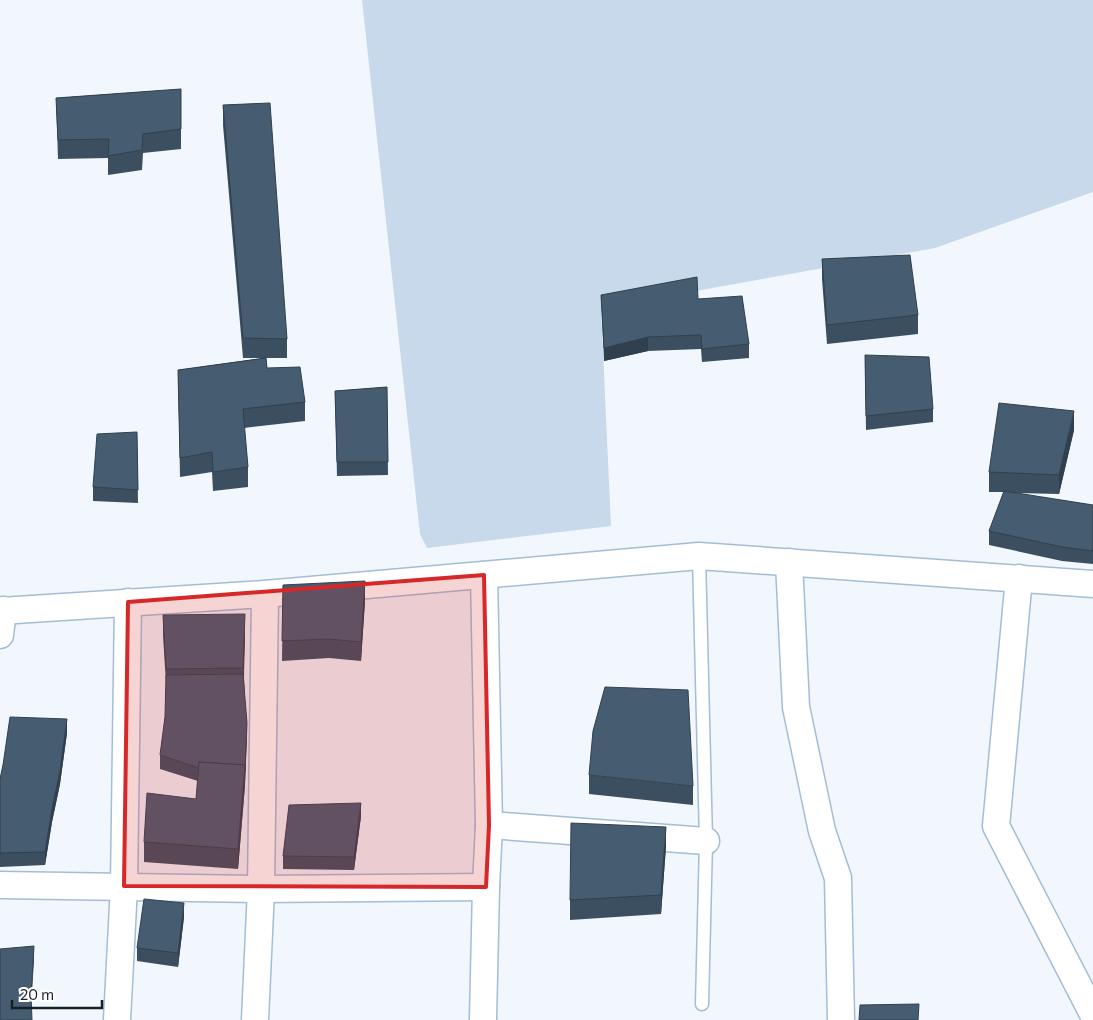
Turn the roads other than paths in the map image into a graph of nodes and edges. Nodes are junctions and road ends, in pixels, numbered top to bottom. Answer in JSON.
{"nodes":[{"id":1,"x":699,"y":556,"type":"junction"},
{"id":2,"x":789,"y":562,"type":"junction"},
{"id":3,"x":484,"y":575,"type":"junction"},
{"id":4,"x":1019,"y":578,"type":"junction"},
{"id":5,"x":1093,"y":584,"type":"edge"},
{"id":6,"x":264,"y":594,"type":"junction"},
{"id":7,"x":128,"y":602,"type":"junction"},
{"id":8,"x":1,"y":619,"type":"edge"},
{"id":9,"x":489,"y":825,"type":"junction"},
{"id":10,"x":706,"y":841,"type":"junction"},
{"id":11,"x":0,"y":885,"type":"edge"},
{"id":12,"x":124,"y":886,"type":"junction"},
{"id":13,"x":486,"y":887,"type":"junction"},
{"id":14,"x":262,"y":890,"type":"junction"},
{"id":15,"x":702,"y":1004,"type":"dead end"},
{"id":16,"x":1093,"y":1014,"type":"edge"},
{"id":17,"x":117,"y":1020,"type":"edge"},
{"id":18,"x":255,"y":1020,"type":"edge"},
{"id":19,"x":483,"y":1020,"type":"edge"},
{"id":20,"x":841,"y":1020,"type":"edge"}],
"edges":[{"from":1,"to":2,"type":"street"},
{"from":1,"to":3,"type":"street"},
{"from":1,"to":10,"type":"lane"},
{"from":2,"to":4,"type":"street"},
{"from":2,"to":20,"type":"street"},
{"from":3,"to":6,"type":"street"},
{"from":3,"to":9,"type":"street"},
{"from":4,"to":5,"type":"street"},
{"from":4,"to":16,"type":"street"},
{"from":6,"to":7,"type":"street"},
{"from":6,"to":14,"type":"street"},
{"from":7,"to":8,"type":"street"},
{"from":7,"to":12,"type":"street"},
{"from":9,"to":10,"type":"street"},
{"from":9,"to":13,"type":"street"},
{"from":10,"to":15,"type":"lane"},
{"from":11,"to":12,"type":"street"},
{"from":12,"to":14,"type":"street"},
{"from":12,"to":17,"type":"street"},
{"from":13,"to":14,"type":"street"},
{"from":13,"to":19,"type":"street"},
{"from":14,"to":18,"type":"street"}]}
